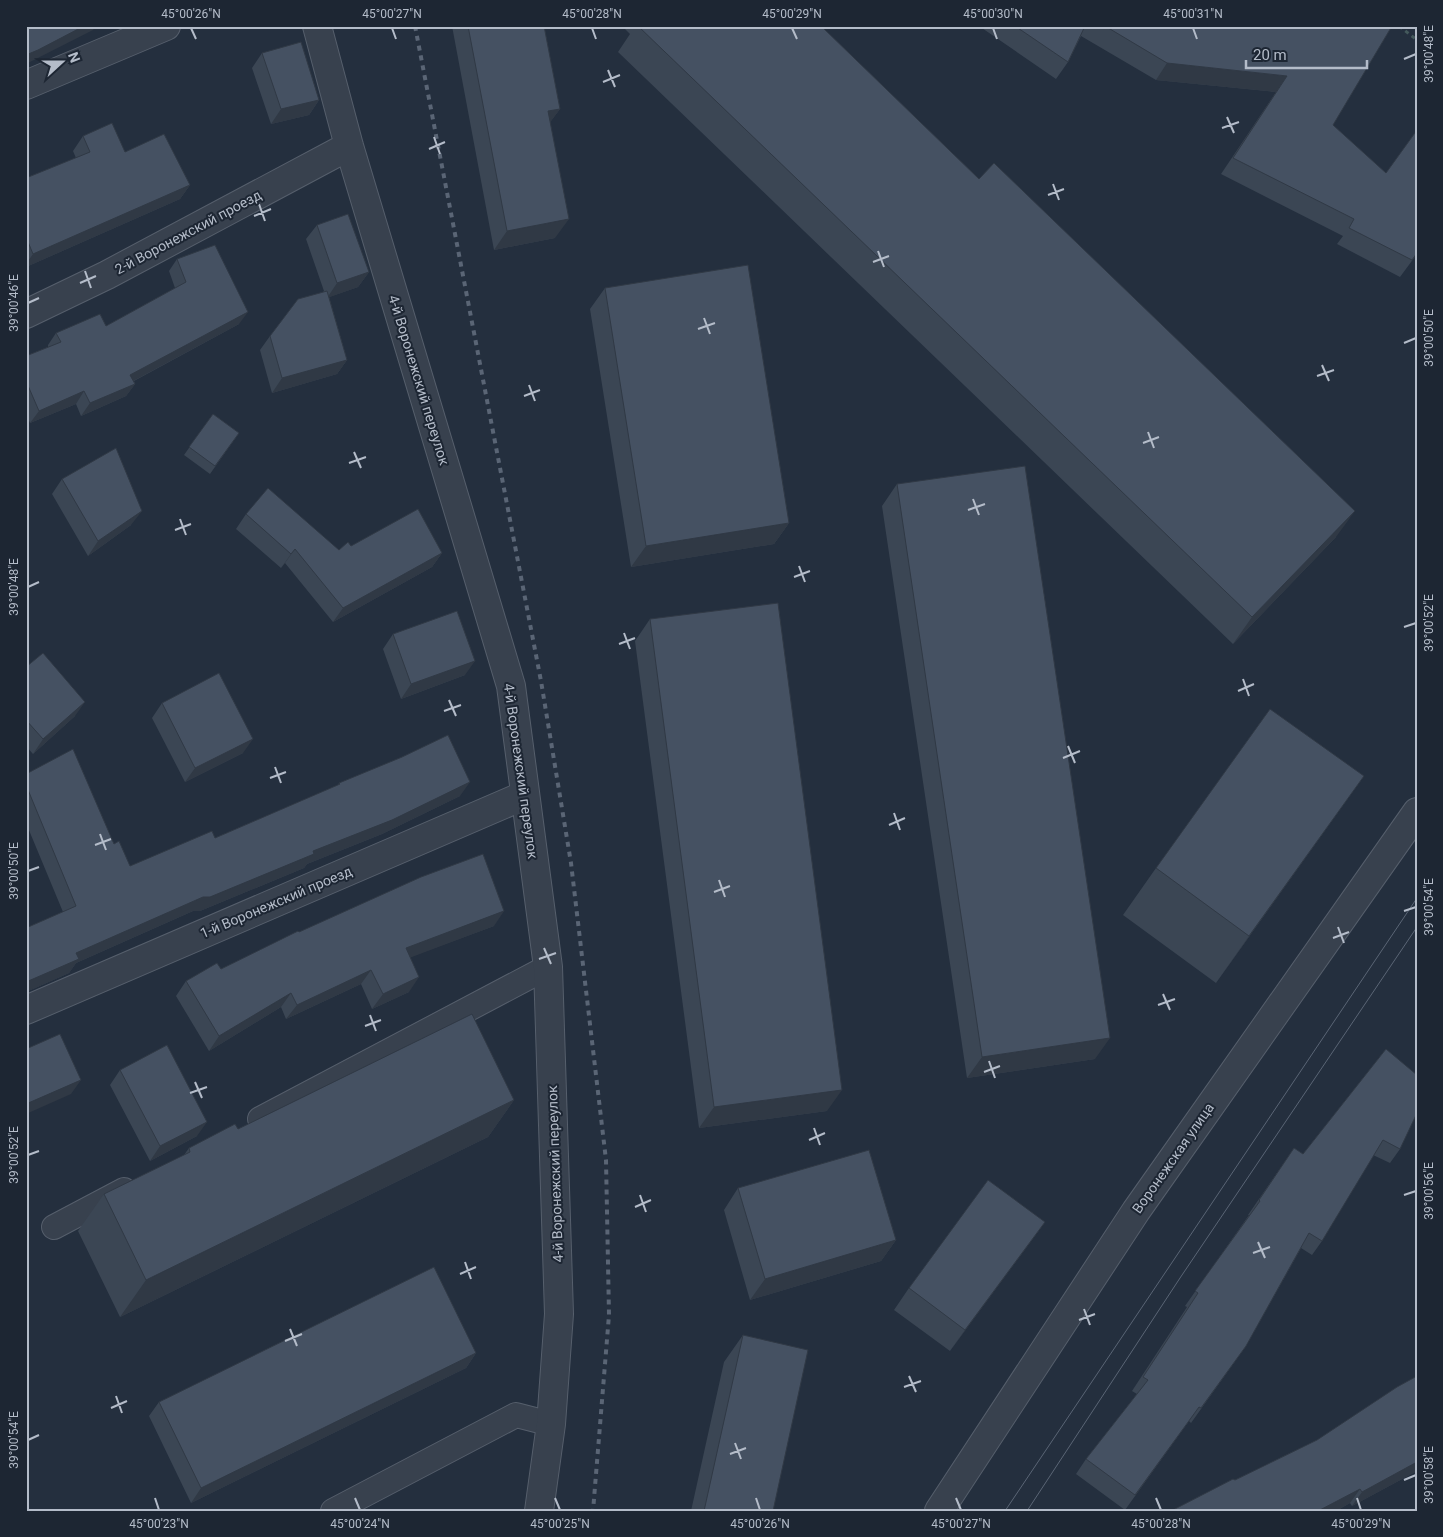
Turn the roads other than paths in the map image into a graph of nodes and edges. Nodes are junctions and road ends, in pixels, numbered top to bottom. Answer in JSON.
{"nodes":[{"id":1,"x":166,"y":26,"type":"edge"},
{"id":2,"x":317,"y":26,"type":"edge"},
{"id":3,"x":26,"y":85,"type":"edge"},
{"id":4,"x":349,"y":146,"type":"junction"},
{"id":5,"x":26,"y":314,"type":"edge"},
{"id":6,"x":526,"y":795,"type":"junction"},
{"id":7,"x":1417,"y":812,"type":"edge"},
{"id":8,"x":548,"y":968,"type":"junction"},
{"id":9,"x":26,"y":1010,"type":"edge"},
{"id":10,"x":240,"y":1130,"type":"edge"},
{"id":11,"x":142,"y":1180,"type":"edge"},
{"id":12,"x":54,"y":1227,"type":"dead end"},
{"id":13,"x":550,"y":1424,"type":"junction"},
{"id":14,"x":333,"y":1511,"type":"edge"},
{"id":15,"x":540,"y":1511,"type":"edge"},
{"id":16,"x":939,"y":1511,"type":"edge"}],
"edges":[{"from":1,"to":3,"type":"street"},
{"from":2,"to":4,"type":"street","name":"4-й Воронежский переулок"},
{"from":4,"to":5,"type":"street","name":"2-й Воронежский проезд"},
{"from":4,"to":6,"type":"street","name":"4-й Воронежский переулок"},
{"from":6,"to":8,"type":"street","name":"4-й Воронежский переулок"},
{"from":6,"to":9,"type":"street","name":"1-й Воронежский проезд"},
{"from":7,"to":16,"type":"street","name":"Воронежская улица"},
{"from":8,"to":10,"type":"lane"},
{"from":8,"to":13,"type":"street","name":"4-й Воронежский переулок"},
{"from":11,"to":12,"type":"lane"},
{"from":13,"to":14,"type":"lane"},
{"from":13,"to":15,"type":"street","name":"4-й Воронежский переулок"}]}
